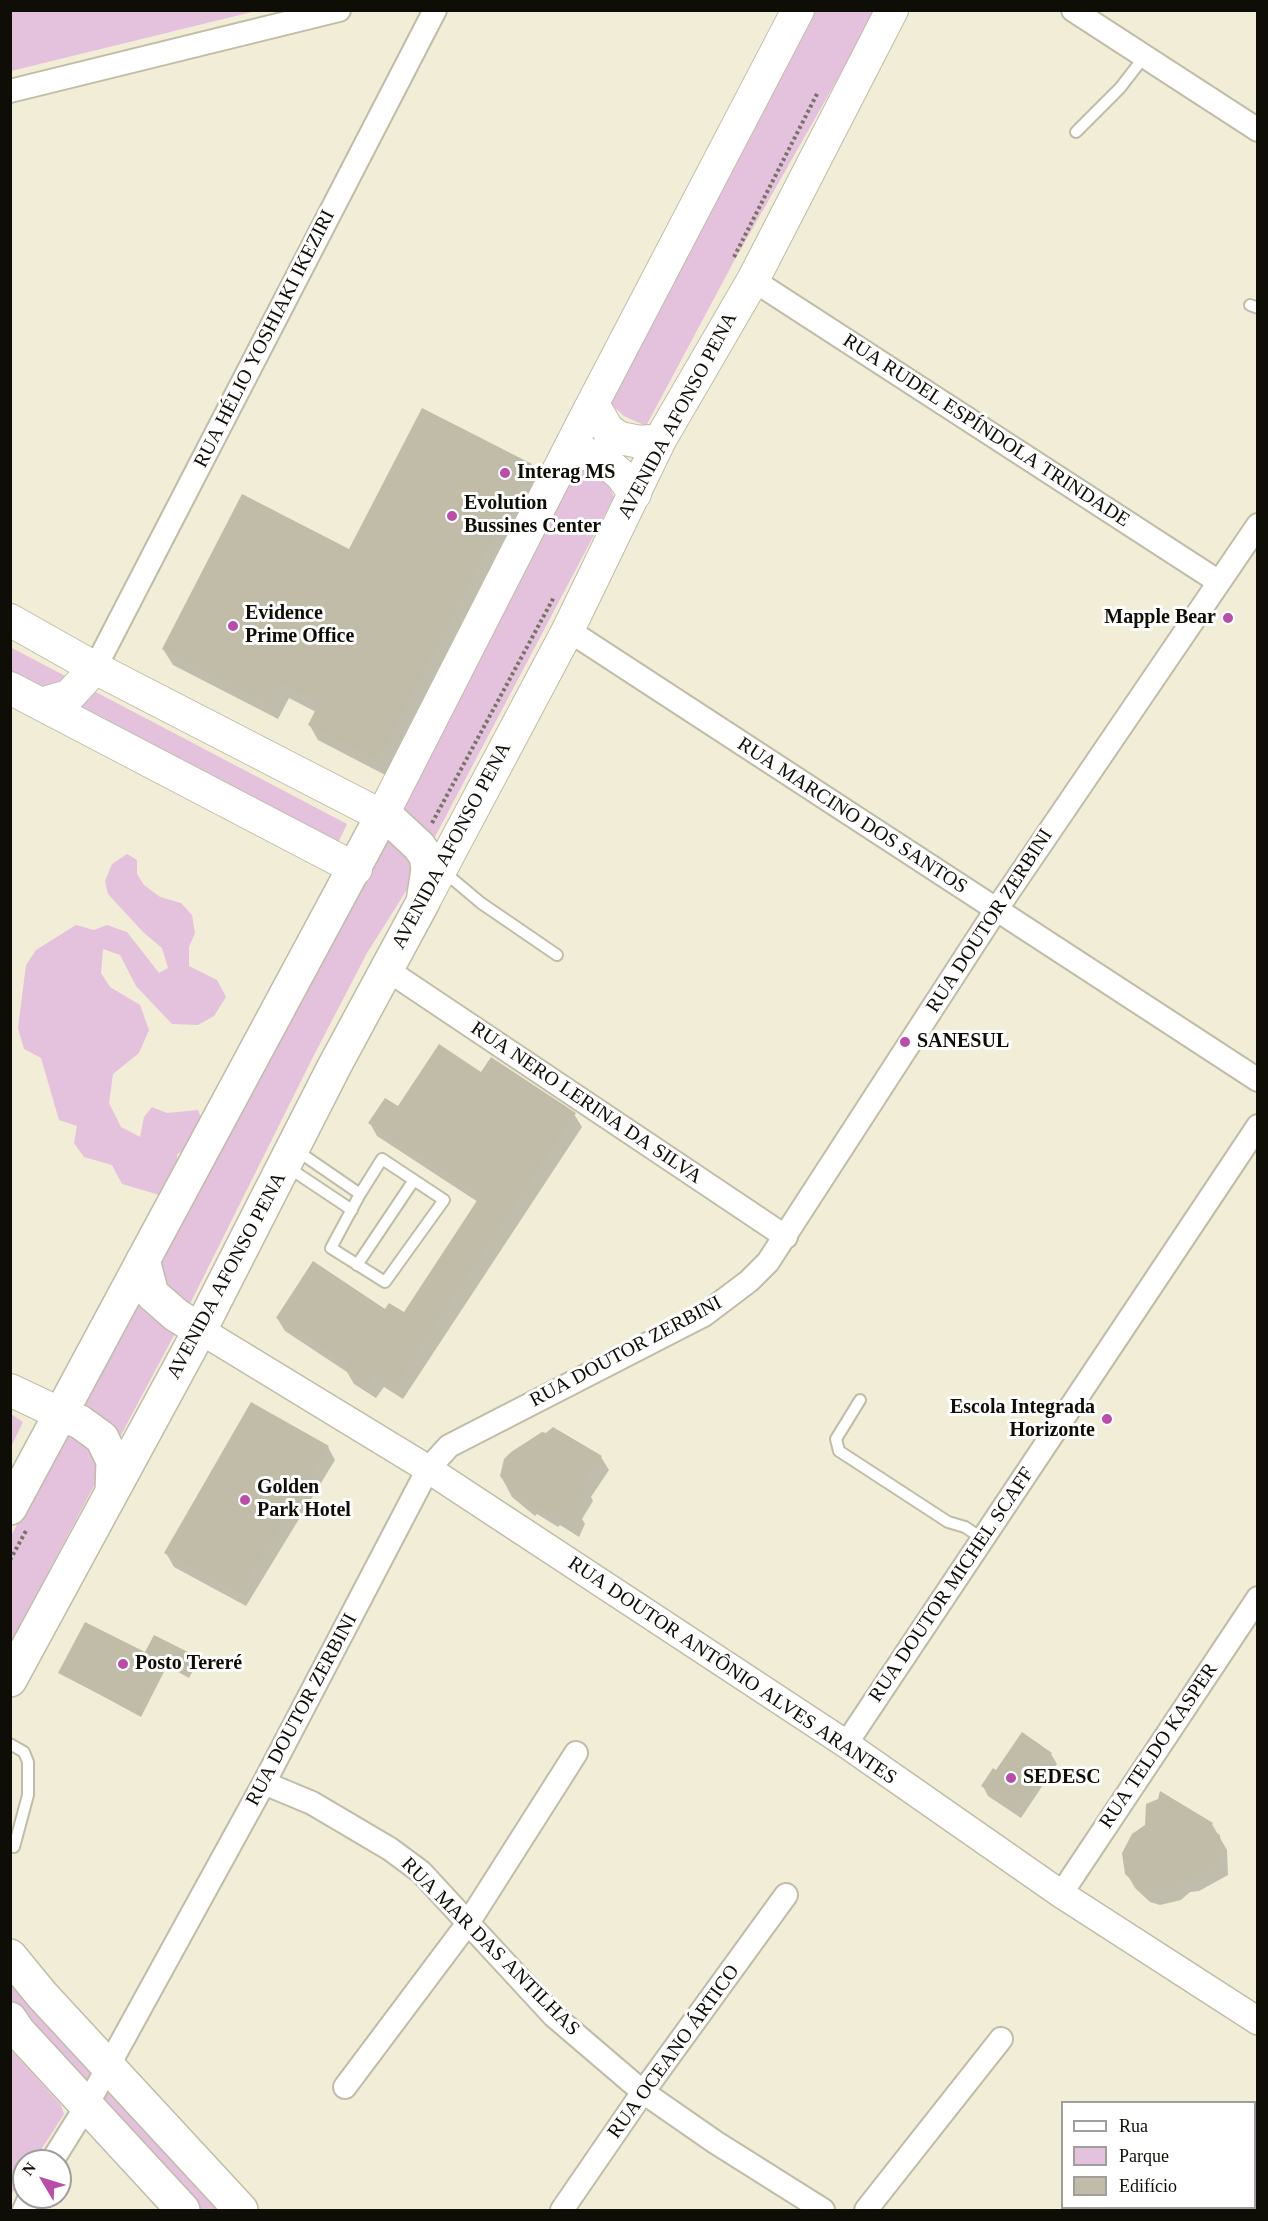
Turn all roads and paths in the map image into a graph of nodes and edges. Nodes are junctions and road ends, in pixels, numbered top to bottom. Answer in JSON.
{"nodes":[{"id":1,"x":339,"y":10,"type":"edge"},
{"id":2,"x":435,"y":10,"type":"edge"},
{"id":3,"x":798,"y":10,"type":"edge"},
{"id":4,"x":892,"y":10,"type":"edge"},
{"id":5,"x":1072,"y":10,"type":"edge"},
{"id":6,"x":1144,"y":57,"type":"junction"},
{"id":7,"x":10,"y":91,"type":"edge"},
{"id":8,"x":1257,"y":130,"type":"edge"},
{"id":9,"x":1076,"y":132,"type":"dead end"},
{"id":10,"x":753,"y":280,"type":"junction"},
{"id":11,"x":593,"y":404,"type":"junction"},
{"id":12,"x":660,"y":440,"type":"junction"},
{"id":13,"x":568,"y":454,"type":"junction"},
{"id":14,"x":635,"y":494,"type":"junction"},
{"id":15,"x":1257,"y":525,"type":"edge"},
{"id":16,"x":1219,"y":582,"type":"junction"},
{"id":17,"x":10,"y":620,"type":"edge"},
{"id":18,"x":568,"y":630,"type":"junction"},
{"id":19,"x":95,"y":668,"type":"junction"},
{"id":20,"x":10,"y":688,"type":"edge"},
{"id":21,"x":41,"y":704,"type":"junction"},
{"id":22,"x":382,"y":816,"type":"junction"},
{"id":23,"x":356,"y":868,"type":"junction"},
{"id":24,"x":441,"y":869,"type":"junction"},
{"id":25,"x":423,"y":902,"type":"junction"},
{"id":26,"x":996,"y":910,"type":"junction"},
{"id":27,"x":557,"y":956,"type":"dead end"},
{"id":28,"x":386,"y":969,"type":"junction"},
{"id":29,"x":1257,"y":1080,"type":"edge"},
{"id":30,"x":1257,"y":1126,"type":"edge"},
{"id":31,"x":290,"y":1157,"type":"junction"},
{"id":32,"x":414,"y":1180,"type":"junction"},
{"id":33,"x":360,"y":1194,"type":"junction"},
{"id":34,"x":352,"y":1209,"type":"junction"},
{"id":35,"x":786,"y":1237,"type":"junction"},
{"id":36,"x":143,"y":1260,"type":"junction"},
{"id":37,"x":357,"y":1265,"type":"junction"},
{"id":38,"x":200,"y":1330,"type":"junction"},
{"id":39,"x":10,"y":1390,"type":"edge"},
{"id":40,"x":860,"y":1400,"type":"dead end"},
{"id":41,"x":61,"y":1414,"type":"junction"},
{"id":42,"x":428,"y":1469,"type":"junction"},
{"id":43,"x":111,"y":1492,"type":"junction"},
{"id":44,"x":10,"y":1508,"type":"edge"},
{"id":45,"x":983,"y":1539,"type":"junction"},
{"id":46,"x":1257,"y":1598,"type":"edge"},
{"id":47,"x":10,"y":1680,"type":"edge"},
{"id":48,"x":10,"y":1744,"type":"edge"},
{"id":49,"x":846,"y":1744,"type":"junction"},
{"id":50,"x":576,"y":1753,"type":"dead end"},
{"id":51,"x":264,"y":1783,"type":"junction"},
{"id":52,"x":14,"y":1847,"type":"dead end"},
{"id":53,"x":1061,"y":1894,"type":"junction"},
{"id":54,"x":786,"y":1895,"type":"dead end"},
{"id":55,"x":468,"y":1923,"type":"junction"},
{"id":56,"x":10,"y":1956,"type":"edge"},
{"id":57,"x":1257,"y":2021,"type":"edge"},
{"id":58,"x":13,"y":2026,"type":"edge"},
{"id":59,"x":1001,"y":2039,"type":"dead end"},
{"id":60,"x":108,"y":2067,"type":"junction"},
{"id":61,"x":345,"y":2087,"type":"dead end"},
{"id":62,"x":644,"y":2092,"type":"junction"},
{"id":63,"x":87,"y":2106,"type":"junction"},
{"id":64,"x":60,"y":2149,"type":"edge"},
{"id":65,"x":183,"y":2211,"type":"edge"},
{"id":66,"x":241,"y":2211,"type":"edge"},
{"id":67,"x":562,"y":2211,"type":"edge"},
{"id":68,"x":823,"y":2211,"type":"edge"},
{"id":69,"x":866,"y":2211,"type":"edge"}],
"edges":[{"from":1,"to":7,"type":"street"},
{"from":2,"to":19,"type":"street","name":"RUA HÉLIO YOSHIAKI IKEZIRI"},
{"from":3,"to":11,"type":"main road"},
{"from":4,"to":10,"type":"main road","name":"AVENIDA AFONSO PENA"},
{"from":5,"to":6,"type":"street"},
{"from":6,"to":8,"type":"street"},
{"from":6,"to":9,"type":"lane"},
{"from":10,"to":12,"type":"main road","name":"AVENIDA AFONSO PENA"},
{"from":10,"to":16,"type":"street","name":"RUA RUDEL ESPÍNDOLA TRINDADE"},
{"from":11,"to":12,"type":"main road"},
{"from":11,"to":13,"type":"main road"},
{"from":12,"to":14,"type":"main road","name":"AVENIDA AFONSO PENA"},
{"from":13,"to":14,"type":"main road"},
{"from":13,"to":22,"type":"main road"},
{"from":14,"to":18,"type":"main road","name":"AVENIDA AFONSO PENA"},
{"from":15,"to":16,"type":"street","name":"RUA DOUTOR ZERBINI"},
{"from":16,"to":26,"type":"street","name":"RUA DOUTOR ZERBINI"},
{"from":17,"to":19,"type":"main road"},
{"from":18,"to":24,"type":"main road","name":"AVENIDA AFONSO PENA"},
{"from":18,"to":26,"type":"street","name":"RUA MARCINO DOS SANTOS"},
{"from":19,"to":21,"type":"main road"},
{"from":19,"to":22,"type":"main road"},
{"from":20,"to":21,"type":"main road"},
{"from":21,"to":23,"type":"main road"},
{"from":22,"to":23,"type":"main road"},
{"from":22,"to":25,"type":"main road"},
{"from":23,"to":36,"type":"main road"},
{"from":24,"to":25,"type":"main road","name":"AVENIDA AFONSO PENA"},
{"from":24,"to":27,"type":"lane"},
{"from":25,"to":28,"type":"main road","name":"AVENIDA AFONSO PENA"},
{"from":26,"to":29,"type":"street","name":"RUA MARCINO DOS SANTOS"},
{"from":26,"to":35,"type":"street","name":"RUA DOUTOR ZERBINI"},
{"from":28,"to":31,"type":"main road","name":"AVENIDA AFONSO PENA"},
{"from":28,"to":35,"type":"street","name":"RUA NERO LERINA DA SILVA"},
{"from":30,"to":45,"type":"street","name":"RUA DOUTOR MICHEL SCAFF"},
{"from":31,"to":33,"type":"lane"},
{"from":31,"to":34,"type":"lane"},
{"from":31,"to":38,"type":"main road","name":"AVENIDA AFONSO PENA"},
{"from":32,"to":33,"type":"lane"},
{"from":32,"to":37,"type":"lane"},
{"from":32,"to":37,"type":"lane"},
{"from":33,"to":34,"type":"lane"},
{"from":34,"to":37,"type":"lane"},
{"from":35,"to":42,"type":"street","name":"RUA DOUTOR ZERBINI"},
{"from":36,"to":38,"type":"main road"},
{"from":36,"to":41,"type":"main road"},
{"from":38,"to":42,"type":"street","name":"RUA DOUTOR ANTÔNIO ALVES ARANTES"},
{"from":38,"to":43,"type":"main road","name":"AVENIDA AFONSO PENA"},
{"from":39,"to":41,"type":"main road"},
{"from":40,"to":45,"type":"lane"},
{"from":41,"to":43,"type":"main road"},
{"from":41,"to":44,"type":"main road"},
{"from":42,"to":49,"type":"street","name":"RUA DOUTOR ANTÔNIO ALVES ARANTES"},
{"from":42,"to":51,"type":"street","name":"RUA DOUTOR ZERBINI"},
{"from":43,"to":47,"type":"main road","name":"AVENIDA AFONSO PENA"},
{"from":45,"to":49,"type":"street","name":"RUA DOUTOR MICHEL SCAFF"},
{"from":46,"to":53,"type":"street","name":"RUA TELDO KASPER"},
{"from":48,"to":52,"type":"lane"},
{"from":49,"to":53,"type":"street","name":"RUA DOUTOR ANTÔNIO ALVES ARANTES"},
{"from":50,"to":55,"type":"street"},
{"from":51,"to":55,"type":"street","name":"RUA MAR DAS ANTILHAS"},
{"from":51,"to":60,"type":"street","name":"RUA DOUTOR ZERBINI"},
{"from":53,"to":57,"type":"street","name":"RUA DOUTOR ANTÔNIO ALVES ARANTES"},
{"from":54,"to":62,"type":"street","name":"RUA OCEANO ÁRTICO"},
{"from":55,"to":61,"type":"street"},
{"from":55,"to":62,"type":"street","name":"RUA MAR DAS ANTILHAS"},
{"from":56,"to":60,"type":"main road"},
{"from":58,"to":63,"type":"main road"},
{"from":59,"to":69,"type":"street"},
{"from":60,"to":63,"type":"street","name":"RUA DOUTOR ZERBINI"},
{"from":60,"to":66,"type":"main road"},
{"from":62,"to":67,"type":"street","name":"RUA OCEANO ÁRTICO"},
{"from":62,"to":68,"type":"street","name":"RUA MAR DAS ANTILHAS"},
{"from":63,"to":64,"type":"street","name":"RUA DOUTOR ZERBINI"},
{"from":63,"to":65,"type":"main road"}]}
